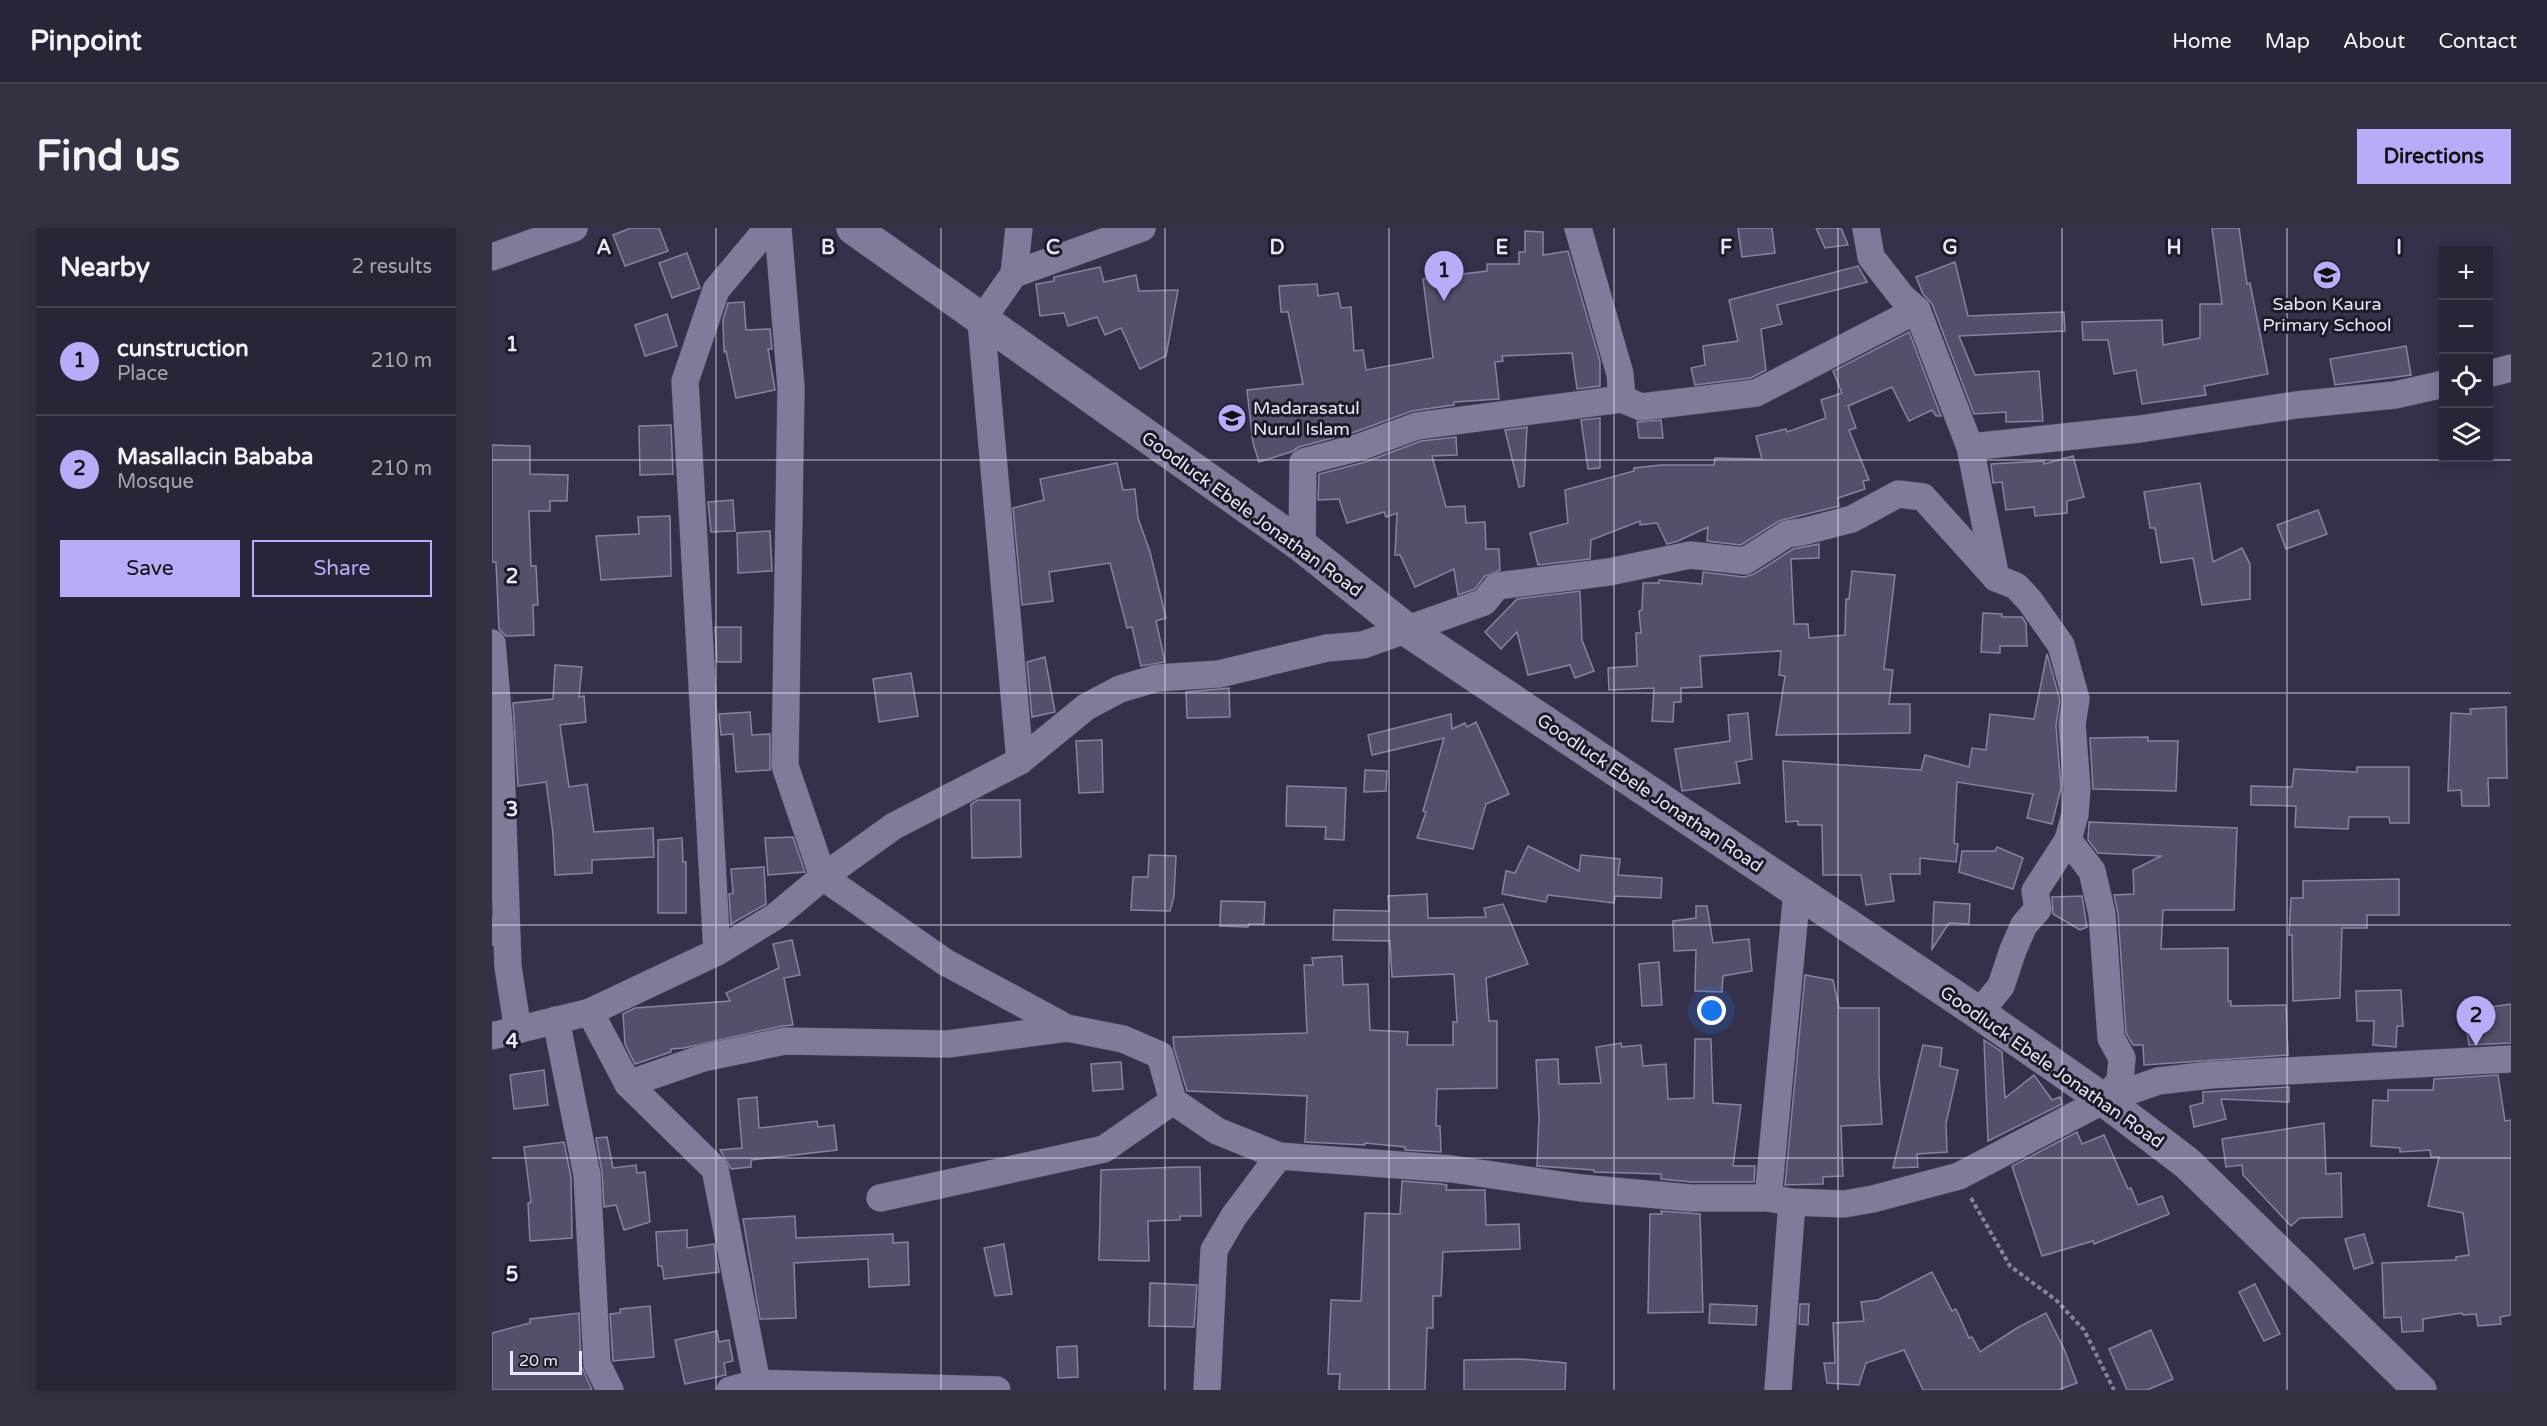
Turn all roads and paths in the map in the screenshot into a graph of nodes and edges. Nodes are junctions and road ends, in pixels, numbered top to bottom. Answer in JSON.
{"nodes":[{"id":1,"x":574,"y":228,"type":"edge"},
{"id":2,"x":768,"y":228,"type":"edge"},
{"id":3,"x":778,"y":228,"type":"edge"},
{"id":4,"x":853,"y":228,"type":"edge"},
{"id":5,"x":1019,"y":228,"type":"edge"},
{"id":6,"x":1142,"y":228,"type":"edge"},
{"id":7,"x":1578,"y":228,"type":"edge"},
{"id":8,"x":1866,"y":228,"type":"edge"},
{"id":9,"x":492,"y":257,"type":"edge"},
{"id":10,"x":1014,"y":274,"type":"junction"},
{"id":11,"x":1917,"y":310,"type":"junction"},
{"id":12,"x":981,"y":321,"type":"junction"},
{"id":13,"x":2511,"y":368,"type":"edge"},
{"id":14,"x":2493,"y":373,"type":"edge"},
{"id":15,"x":2439,"y":385,"type":"edge"},
{"id":16,"x":1622,"y":399,"type":"junction"},
{"id":17,"x":1970,"y":447,"type":"junction"},
{"id":18,"x":1302,"y":546,"type":"junction"},
{"id":19,"x":1996,"y":578,"type":"junction"},
{"id":20,"x":1407,"y":630,"type":"junction"},
{"id":21,"x":492,"y":642,"type":"edge"},
{"id":22,"x":1020,"y":761,"type":"junction"},
{"id":23,"x":2068,"y":840,"type":"junction"},
{"id":24,"x":823,"y":877,"type":"junction"},
{"id":25,"x":1797,"y":891,"type":"junction"},
{"id":26,"x":500,"y":934,"type":"edge"},
{"id":27,"x":717,"y":952,"type":"junction"},
{"id":28,"x":590,"y":1012,"type":"junction"},
{"id":29,"x":1979,"y":1012,"type":"junction"},
{"id":30,"x":556,"y":1020,"type":"junction"},
{"id":31,"x":1067,"y":1028,"type":"junction"},
{"id":32,"x":518,"y":1030,"type":"junction"},
{"id":33,"x":492,"y":1036,"type":"edge"},
{"id":34,"x":2511,"y":1059,"type":"edge"},
{"id":35,"x":628,"y":1084,"type":"junction"},
{"id":36,"x":2104,"y":1100,"type":"junction"},
{"id":37,"x":1173,"y":1101,"type":"junction"},
{"id":38,"x":1279,"y":1156,"type":"junction"},
{"id":39,"x":1959,"y":1176,"type":"junction"},
{"id":40,"x":880,"y":1198,"type":"dead end"},
{"id":41,"x":1780,"y":1200,"type":"junction"},
{"id":42,"x":757,"y":1383,"type":"junction"},
{"id":43,"x":610,"y":1390,"type":"edge"},
{"id":44,"x":730,"y":1390,"type":"edge"},
{"id":45,"x":997,"y":1390,"type":"edge"},
{"id":46,"x":1207,"y":1390,"type":"edge"},
{"id":47,"x":1778,"y":1390,"type":"edge"},
{"id":48,"x":2114,"y":1390,"type":"edge"},
{"id":49,"x":2420,"y":1390,"type":"edge"}],
"edges":[{"from":1,"to":9,"type":"street"},
{"from":2,"to":27,"type":"street"},
{"from":3,"to":24,"type":"street"},
{"from":4,"to":12,"type":"main road","name":"Goodluck Ebele Jonathan Road"},
{"from":5,"to":10,"type":"street"},
{"from":6,"to":10,"type":"street"},
{"from":7,"to":16,"type":"street"},
{"from":8,"to":11,"type":"street"},
{"from":10,"to":12,"type":"street"},
{"from":11,"to":16,"type":"street"},
{"from":11,"to":17,"type":"street"},
{"from":12,"to":18,"type":"main road","name":"Goodluck Ebele Jonathan Road"},
{"from":12,"to":22,"type":"street"},
{"from":13,"to":14,"type":"street"},
{"from":15,"to":17,"type":"street"},
{"from":16,"to":18,"type":"street"},
{"from":17,"to":19,"type":"street"},
{"from":18,"to":20,"type":"main road","name":"Goodluck Ebele Jonathan Road"},
{"from":19,"to":20,"type":"street"},
{"from":19,"to":23,"type":"street"},
{"from":20,"to":22,"type":"street"},
{"from":20,"to":25,"type":"main road","name":"Goodluck Ebele Jonathan Road"},
{"from":21,"to":26,"type":"street"},
{"from":22,"to":24,"type":"street"},
{"from":23,"to":29,"type":"street"},
{"from":23,"to":36,"type":"street"},
{"from":24,"to":27,"type":"street"},
{"from":24,"to":31,"type":"street"},
{"from":25,"to":29,"type":"main road","name":"Goodluck Ebele Jonathan Road"},
{"from":25,"to":41,"type":"street"},
{"from":26,"to":32,"type":"street"},
{"from":27,"to":28,"type":"street"},
{"from":28,"to":30,"type":"street"},
{"from":28,"to":35,"type":"street"},
{"from":29,"to":36,"type":"main road","name":"Goodluck Ebele Jonathan Road"},
{"from":30,"to":32,"type":"street"},
{"from":30,"to":43,"type":"street"},
{"from":31,"to":35,"type":"street"},
{"from":31,"to":37,"type":"street"},
{"from":32,"to":33,"type":"street"},
{"from":34,"to":36,"type":"street"},
{"from":35,"to":42,"type":"street"},
{"from":36,"to":39,"type":"street"},
{"from":36,"to":49,"type":"main road","name":"Goodluck Ebele Jonathan Road"},
{"from":37,"to":38,"type":"street"},
{"from":37,"to":40,"type":"street"},
{"from":38,"to":41,"type":"street"},
{"from":38,"to":46,"type":"street"},
{"from":39,"to":41,"type":"street"},
{"from":39,"to":48,"type":"path"},
{"from":41,"to":47,"type":"street"},
{"from":42,"to":44,"type":"street"},
{"from":42,"to":45,"type":"street"}]}
